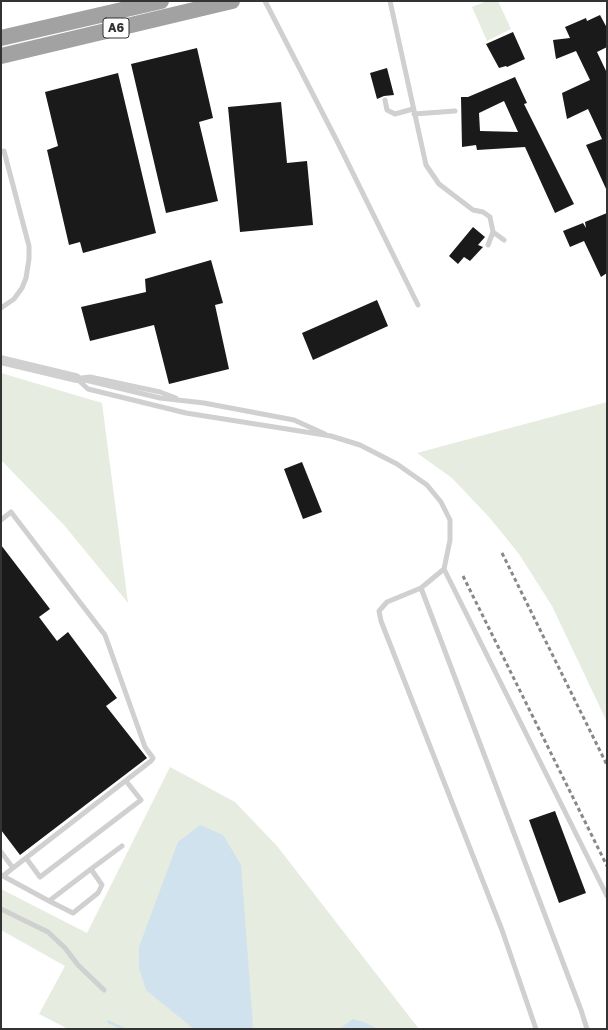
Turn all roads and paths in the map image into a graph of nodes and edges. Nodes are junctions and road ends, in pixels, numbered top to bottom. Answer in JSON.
{"nodes":[{"id":1,"x":161,"y":1,"type":"edge"},
{"id":2,"x":232,"y":1,"type":"edge"},
{"id":3,"x":264,"y":1,"type":"edge"},
{"id":4,"x":390,"y":1,"type":"edge"},
{"id":5,"x":1,"y":38,"type":"edge"},
{"id":6,"x":1,"y":56,"type":"edge"},
{"id":7,"x":385,"y":100,"type":"dead end"},
{"id":8,"x":455,"y":111,"type":"dead end"},
{"id":9,"x":413,"y":112,"type":"junction"},
{"id":10,"x":4,"y":151,"type":"dead end"},
{"id":11,"x":493,"y":232,"type":"junction"},
{"id":12,"x":504,"y":240,"type":"dead end"},
{"id":13,"x":488,"y":245,"type":"dead end"},
{"id":14,"x":418,"y":305,"type":"dead end"},
{"id":15,"x":1,"y":308,"type":"edge"},
{"id":16,"x":1,"y":360,"type":"edge"},
{"id":17,"x":76,"y":378,"type":"junction"},
{"id":18,"x":331,"y":436,"type":"junction"},
{"id":19,"x":1,"y":520,"type":"edge"},
{"id":20,"x":444,"y":569,"type":"junction"},
{"id":21,"x":421,"y":588,"type":"junction"},
{"id":22,"x":126,"y":781,"type":"junction"},
{"id":23,"x":122,"y":846,"type":"dead end"},
{"id":24,"x":1,"y":852,"type":"edge"},
{"id":25,"x":26,"y":858,"type":"junction"},
{"id":26,"x":13,"y":868,"type":"junction"},
{"id":27,"x":91,"y":869,"type":"junction"},
{"id":28,"x":2,"y":876,"type":"edge"},
{"id":29,"x":607,"y":896,"type":"edge"},
{"id":30,"x":49,"y":901,"type":"junction"},
{"id":31,"x":1,"y":909,"type":"edge"},
{"id":32,"x":104,"y":990,"type":"dead end"},
{"id":33,"x":536,"y":1029,"type":"edge"},
{"id":34,"x":587,"y":1029,"type":"edge"}],
"edges":[{"from":1,"to":5,"type":"highway","number":"A6"},
{"from":2,"to":6,"type":"highway","number":"A6"},
{"from":3,"to":14,"type":"lane"},
{"from":4,"to":9,"type":"lane"},
{"from":7,"to":9,"type":"lane"},
{"from":8,"to":9,"type":"lane"},
{"from":9,"to":11,"type":"lane"},
{"from":10,"to":15,"type":"lane"},
{"from":11,"to":12,"type":"lane"},
{"from":11,"to":13,"type":"lane"},
{"from":16,"to":17,"type":"street"},
{"from":17,"to":18,"type":"lane"},
{"from":17,"to":18,"type":"lane"},
{"from":18,"to":20,"type":"lane"},
{"from":19,"to":22,"type":"lane"},
{"from":20,"to":21,"type":"lane"},
{"from":20,"to":29,"type":"lane"},
{"from":21,"to":33,"type":"lane"},
{"from":21,"to":34,"type":"lane"},
{"from":22,"to":25,"type":"lane"},
{"from":22,"to":25,"type":"lane"},
{"from":23,"to":27,"type":"lane"},
{"from":24,"to":26,"type":"lane"},
{"from":25,"to":26,"type":"lane"},
{"from":26,"to":28,"type":"lane"},
{"from":27,"to":30,"type":"lane"},
{"from":27,"to":30,"type":"lane"},
{"from":28,"to":30,"type":"lane"},
{"from":31,"to":32,"type":"lane"}]}
